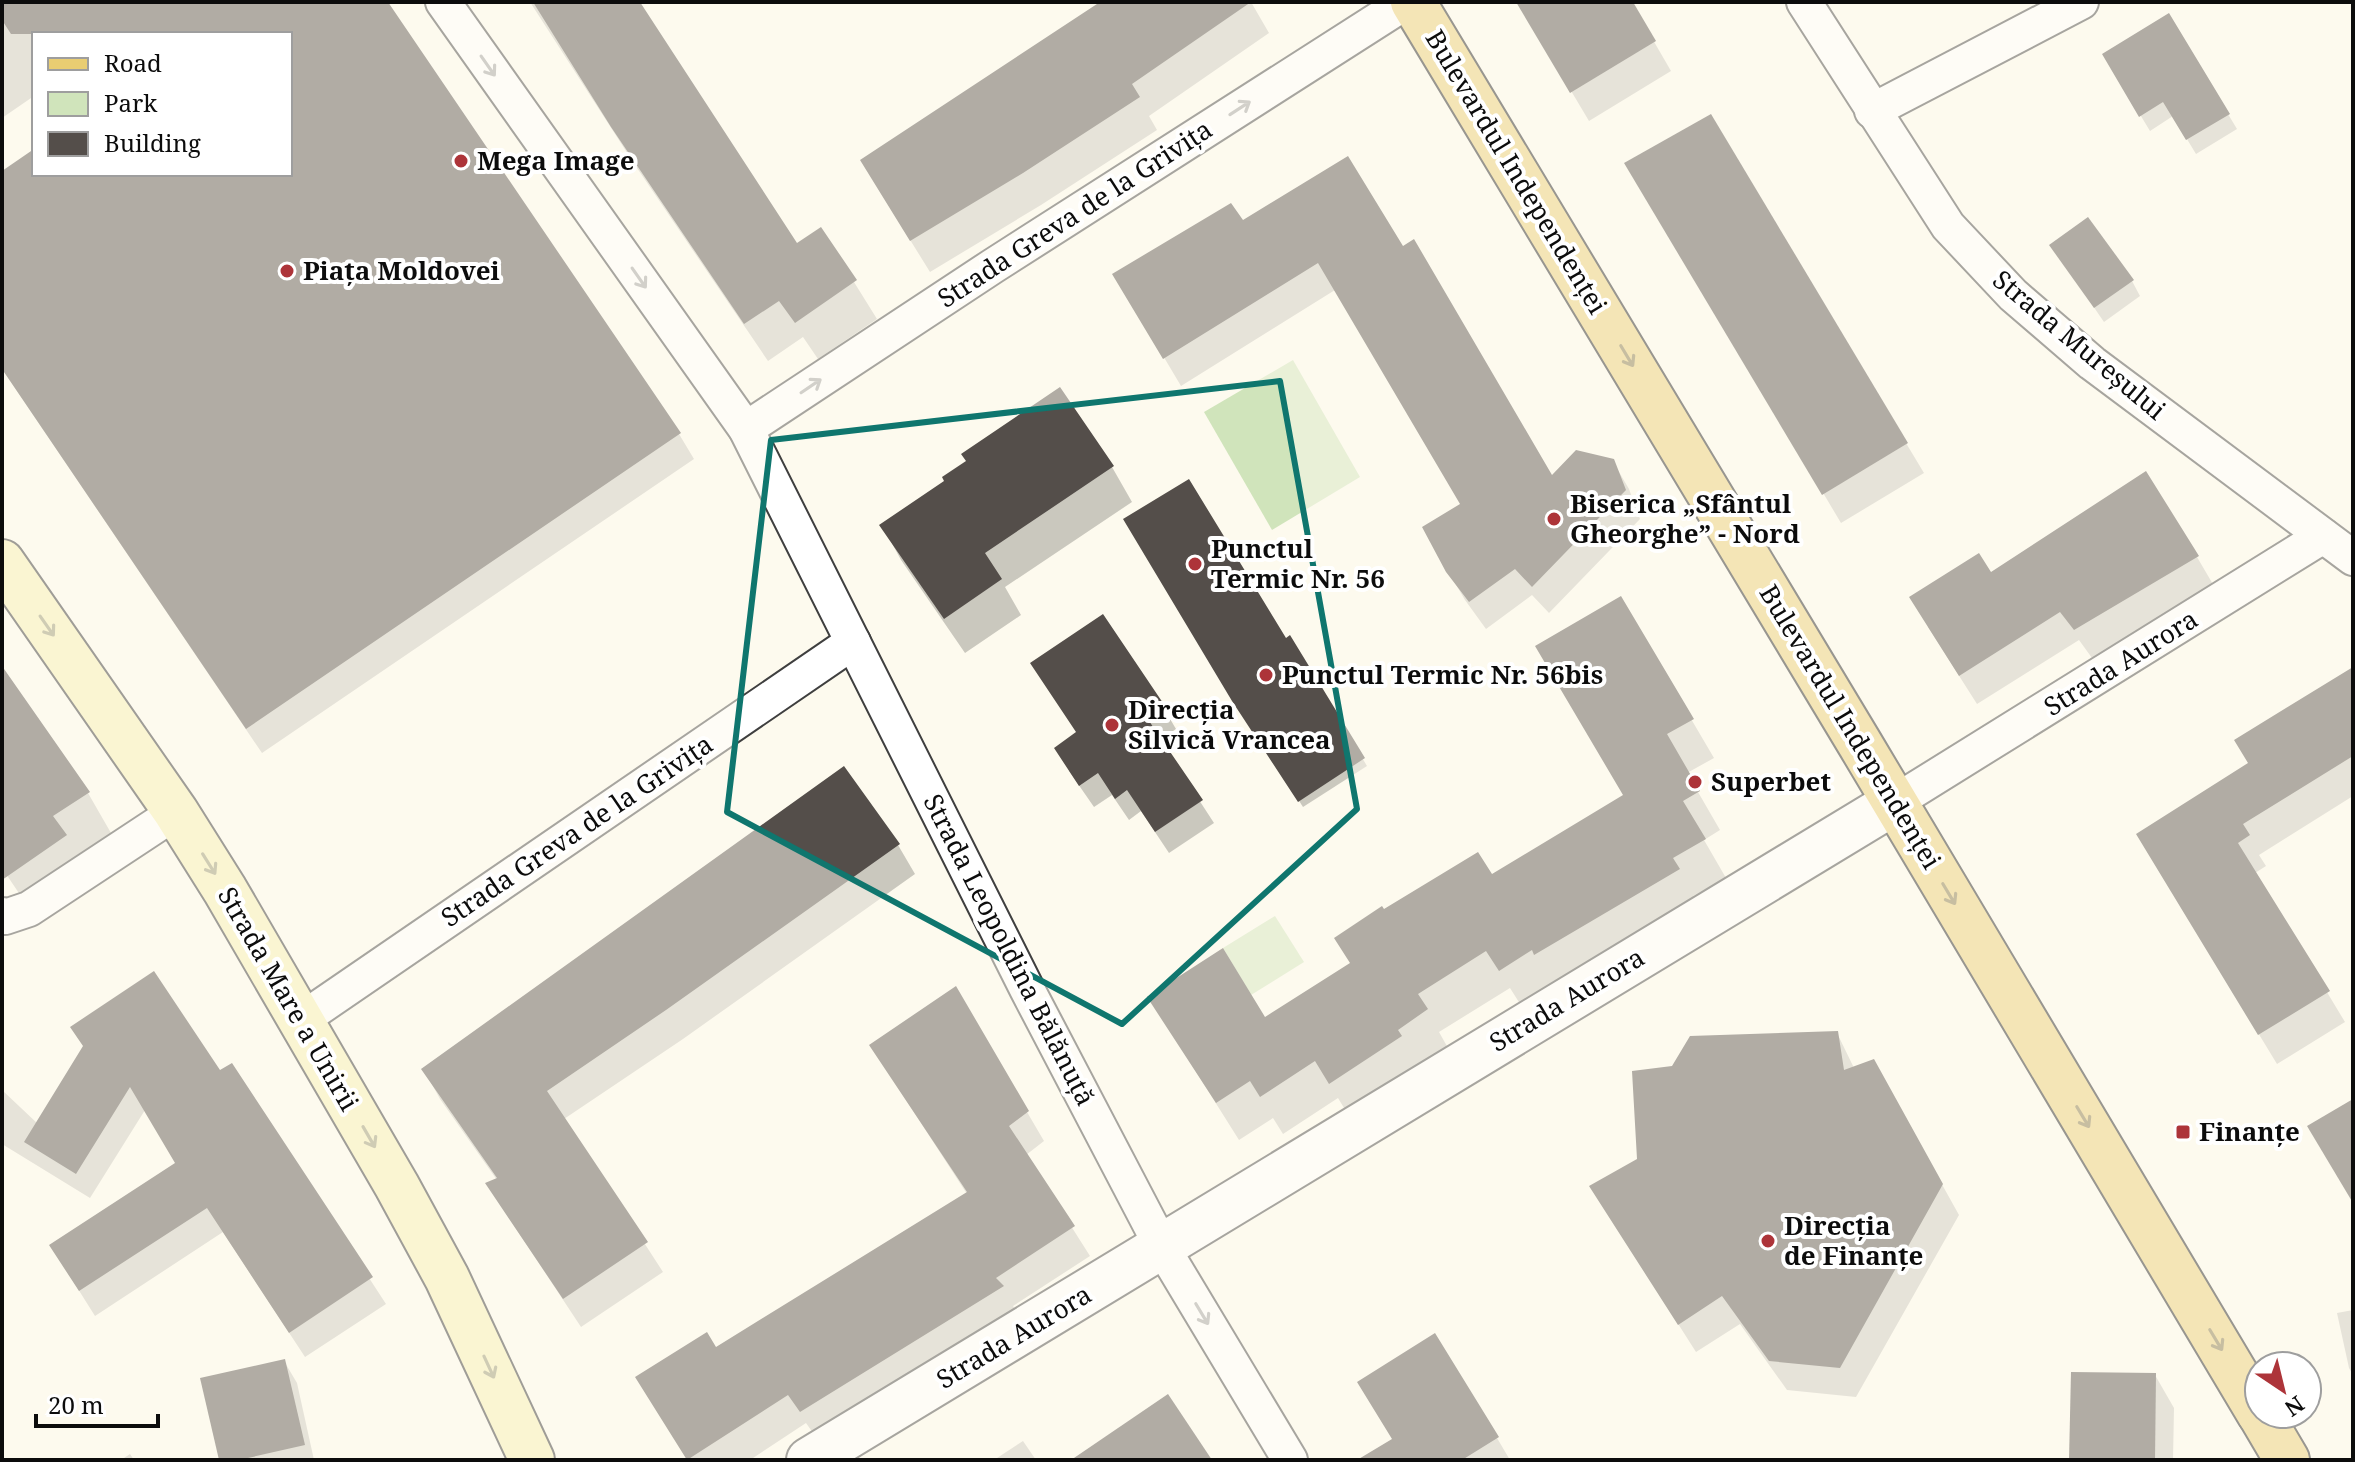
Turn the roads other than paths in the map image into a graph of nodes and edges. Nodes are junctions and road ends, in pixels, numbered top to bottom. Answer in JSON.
{"nodes":[{"id":1,"x":443,"y":2,"type":"edge"},
{"id":2,"x":1406,"y":2,"type":"edge"},
{"id":3,"x":1413,"y":2,"type":"edge"},
{"id":4,"x":1804,"y":2,"type":"edge"},
{"id":5,"x":2081,"y":2,"type":"edge"},
{"id":6,"x":1872,"y":111,"type":"junction"},
{"id":7,"x":746,"y":429,"type":"junction"},
{"id":8,"x":2323,"y":536,"type":"junction"},
{"id":9,"x":2353,"y":558,"type":"edge"},
{"id":10,"x":2,"y":562,"type":"edge"},
{"id":11,"x":853,"y":642,"type":"junction"},
{"id":12,"x":1895,"y":802,"type":"junction"},
{"id":13,"x":176,"y":812,"type":"junction"},
{"id":14,"x":2,"y":915,"type":"edge"},
{"id":15,"x":301,"y":1020,"type":"junction"},
{"id":16,"x":1162,"y":1247,"type":"junction"},
{"id":17,"x":2243,"y":1386,"type":"edge"},
{"id":18,"x":2269,"y":1430,"type":"edge"},
{"id":19,"x":532,"y":1460,"type":"edge"},
{"id":20,"x":809,"y":1460,"type":"edge"},
{"id":21,"x":1290,"y":1460,"type":"edge"},
{"id":22,"x":2287,"y":1460,"type":"edge"}],
"edges":[{"from":1,"to":7,"type":"street","name":"Strada Leopoldina Bălănuță","one_way":true},
{"from":7,"to":2,"type":"street","name":"Strada Greva de la Grivița","one_way":true},
{"from":3,"to":12,"type":"main road","name":"Bulevardul Independenței","one_way":true},
{"from":4,"to":6,"type":"street","name":"Strada Mureșului"},
{"from":5,"to":6,"type":"street"},
{"from":6,"to":8,"type":"street","name":"Strada Mureșului"},
{"from":7,"to":11,"type":"street","name":"Strada Leopoldina Bălănuță"},
{"from":8,"to":9,"type":"street","name":"Strada Mureșului"},
{"from":8,"to":12,"type":"street","name":"Strada Aurora"},
{"from":10,"to":13,"type":"main road","name":"Strada Mare a Unirii","one_way":true},
{"from":11,"to":15,"type":"street","name":"Strada Greva de la Grivița"},
{"from":11,"to":16,"type":"street","name":"Strada Leopoldina Bălănuță"},
{"from":12,"to":16,"type":"street","name":"Strada Aurora"},
{"from":12,"to":17,"type":"main road","name":"Bulevardul Independenței","one_way":true},
{"from":13,"to":14,"type":"street"},
{"from":13,"to":15,"type":"main road","name":"Strada Mare a Unirii","one_way":true},
{"from":15,"to":19,"type":"main road","name":"Strada Mare a Unirii","one_way":true},
{"from":16,"to":20,"type":"street","name":"Strada Aurora"},
{"from":16,"to":21,"type":"street","name":"Strada Leopoldina Bălănuță","one_way":true},
{"from":18,"to":22,"type":"main road","name":"Bulevardul Independenței"}]}
